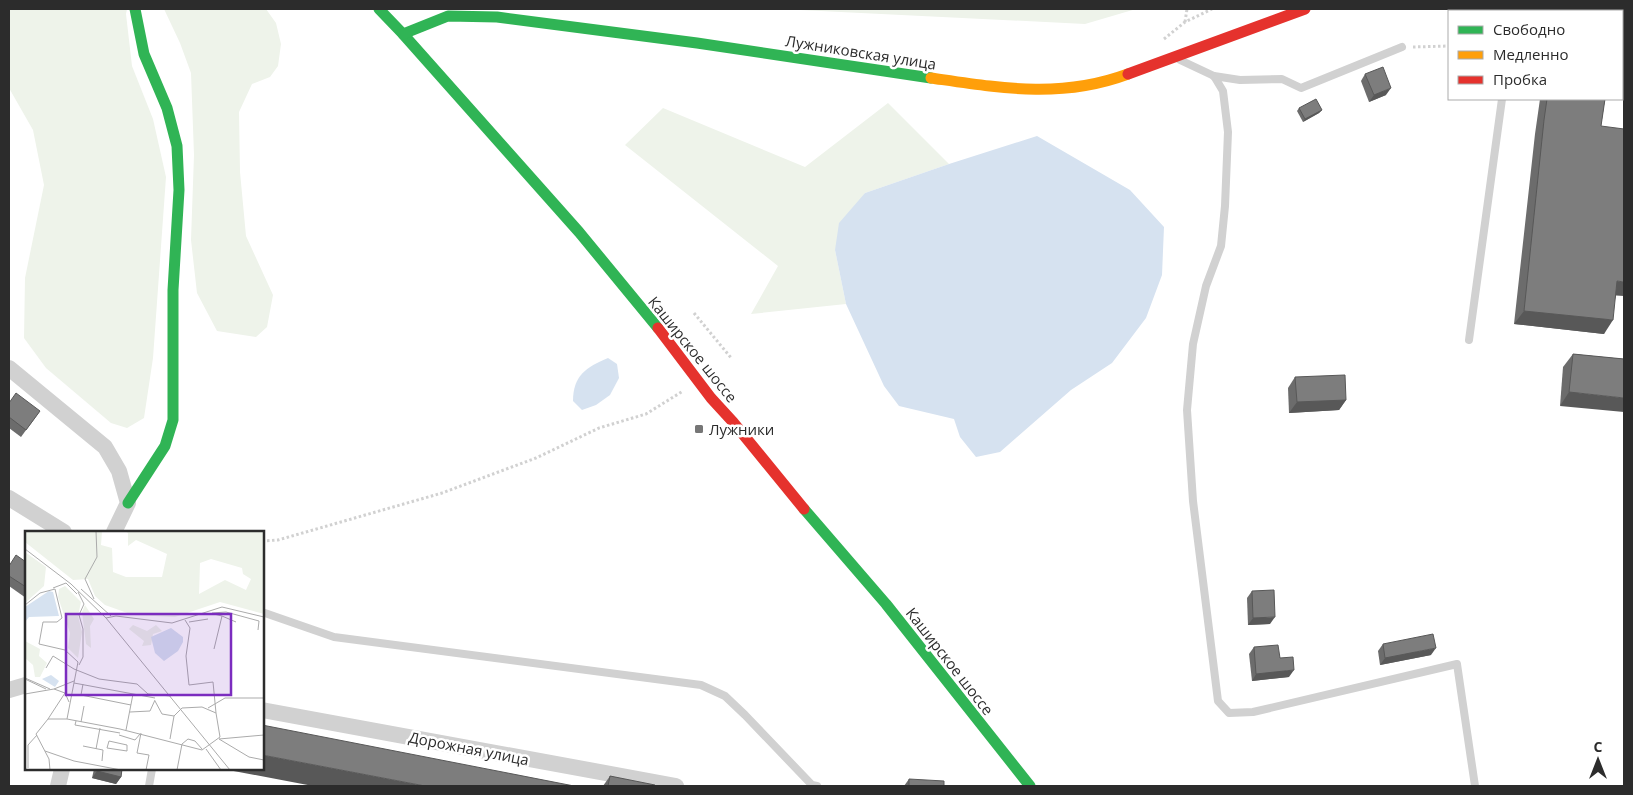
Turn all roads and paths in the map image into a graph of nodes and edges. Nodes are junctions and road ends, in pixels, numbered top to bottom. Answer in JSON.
{"nodes":[{"id":1,"x":136,"y":9,"type":"edge"},
{"id":2,"x":379,"y":9,"type":"edge"},
{"id":3,"x":1187,"y":9,"type":"edge"},
{"id":4,"x":1212,"y":9,"type":"edge"},
{"id":5,"x":1305,"y":9,"type":"edge"},
{"id":6,"x":445,"y":13,"type":"edge"},
{"id":7,"x":1185,"y":22,"type":"junction"},
{"id":8,"x":403,"y":34,"type":"junction"},
{"id":9,"x":1448,"y":46,"type":"edge"},
{"id":10,"x":1402,"y":47,"type":"joint"},
{"id":11,"x":1174,"y":57,"type":"junction"},
{"id":12,"x":1156,"y":64,"type":"junction"},
{"id":13,"x":1214,"y":76,"type":"junction"},
{"id":14,"x":1502,"y":100,"type":"edge"},
{"id":15,"x":694,"y":312,"type":"dead end"},
{"id":16,"x":1469,"y":340,"type":"dead end"},
{"id":17,"x":732,"y":360,"type":"dead end"},
{"id":18,"x":9,"y":368,"type":"edge"},
{"id":19,"x":684,"y":391,"type":"dead end"},
{"id":20,"x":9,"y":498,"type":"edge"},
{"id":21,"x":128,"y":503,"type":"junction"},
{"id":22,"x":62,"y":531,"type":"edge"},
{"id":23,"x":114,"y":531,"type":"edge"},
{"id":24,"x":264,"y":541,"type":"edge"},
{"id":25,"x":264,"y":613,"type":"edge"},
{"id":26,"x":25,"y":685,"type":"edge"},
{"id":27,"x":9,"y":690,"type":"edge"},
{"id":28,"x":264,"y":710,"type":"edge"},
{"id":29,"x":62,"y":770,"type":"edge"},
{"id":30,"x":152,"y":770,"type":"edge"},
{"id":31,"x":58,"y":786,"type":"edge"},
{"id":32,"x":149,"y":786,"type":"edge"},
{"id":33,"x":671,"y":786,"type":"edge"},
{"id":34,"x":817,"y":786,"type":"edge"},
{"id":35,"x":1030,"y":786,"type":"edge"},
{"id":36,"x":1475,"y":786,"type":"edge"}],
"edges":[{"from":1,"to":21,"type":"street"},
{"from":2,"to":8,"type":"street","name":"Каширское шоссе"},
{"from":3,"to":7,"type":"path"},
{"from":4,"to":7,"type":"path"},
{"from":5,"to":11,"type":"street","name":"Лужниковская улица"},
{"from":6,"to":8,"type":"street","name":"Лужниковская улица"},
{"from":6,"to":12,"type":"street","name":"Лужниковская улица"},
{"from":7,"to":12,"type":"path"},
{"from":8,"to":35,"type":"street","name":"Каширское шоссе"},
{"from":9,"to":10,"type":"path"},
{"from":10,"to":13,"type":"lane"},
{"from":11,"to":12,"type":"street","name":"Лужниковская улица"},
{"from":11,"to":13,"type":"lane"},
{"from":13,"to":36,"type":"lane"},
{"from":14,"to":16,"type":"lane"},
{"from":15,"to":17,"type":"path"},
{"from":18,"to":21,"type":"street"},
{"from":19,"to":24,"type":"path"},
{"from":20,"to":22,"type":"street"},
{"from":21,"to":23,"type":"street"},
{"from":25,"to":34,"type":"lane"},
{"from":26,"to":27,"type":"street"},
{"from":28,"to":33,"type":"street","name":"Дорожная улица"},
{"from":29,"to":31,"type":"street"},
{"from":30,"to":32,"type":"lane"}]}
